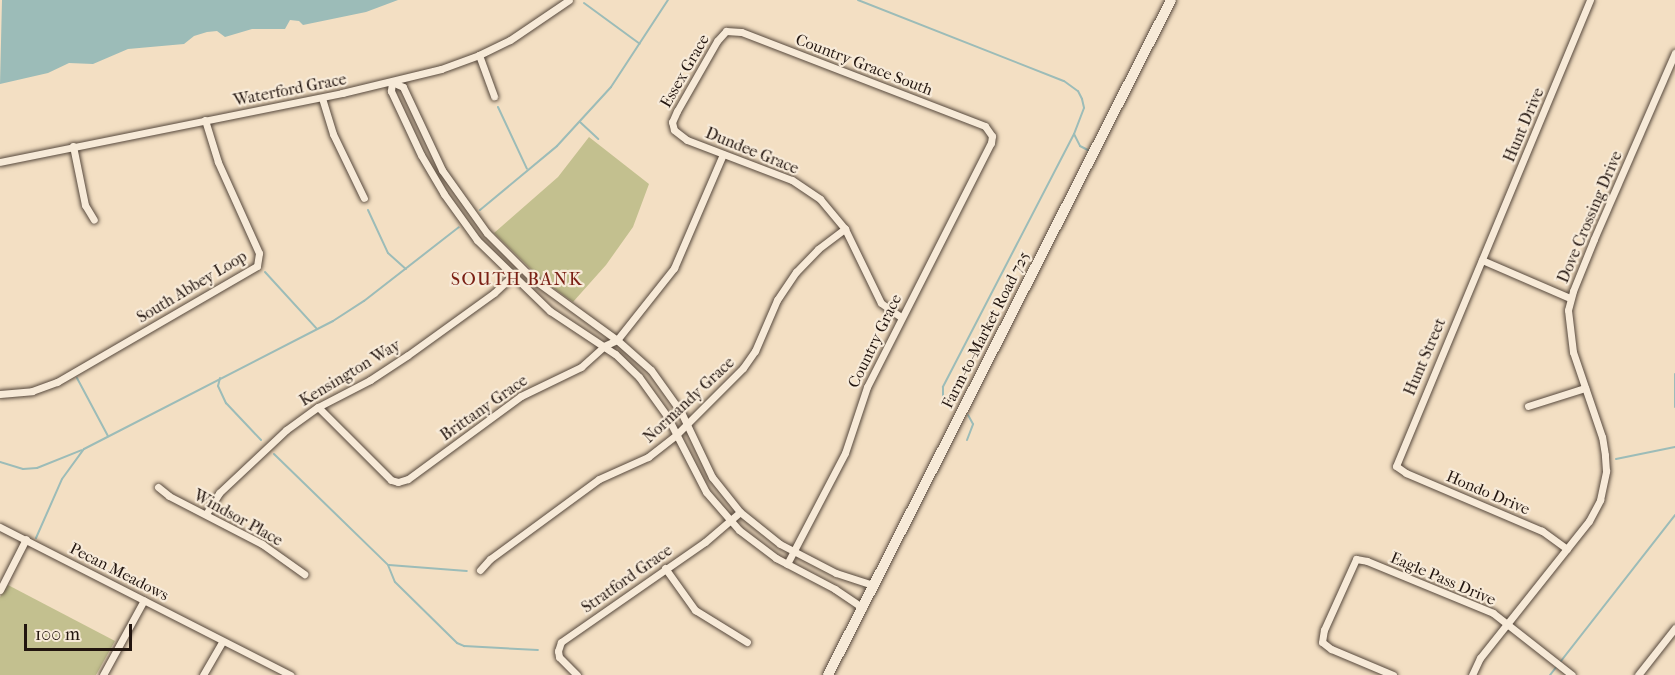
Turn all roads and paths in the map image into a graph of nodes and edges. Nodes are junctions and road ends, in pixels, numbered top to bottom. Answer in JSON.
{"nodes":[{"id":1,"x":569,"y":0,"type":"edge"},
{"id":2,"x":1172,"y":0,"type":"edge"},
{"id":3,"x":1590,"y":0,"type":"edge"},
{"id":4,"x":726,"y":32,"type":"joint"},
{"id":5,"x":1675,"y":53,"type":"edge"},
{"id":6,"x":479,"y":55,"type":"junction"},
{"id":7,"x":392,"y":82,"type":"junction"},
{"id":8,"x":495,"y":96,"type":"dead end"},
{"id":9,"x":322,"y":98,"type":"junction"},
{"id":10,"x":206,"y":120,"type":"junction"},
{"id":11,"x":673,"y":127,"type":"joint"},
{"id":12,"x":990,"y":132,"type":"joint"},
{"id":13,"x":73,"y":146,"type":"junction"},
{"id":14,"x":723,"y":154,"type":"junction"},
{"id":15,"x":0,"y":162,"type":"edge"},
{"id":16,"x":364,"y":198,"type":"dead end"},
{"id":17,"x":94,"y":220,"type":"dead end"},
{"id":18,"x":845,"y":229,"type":"junction"},
{"id":19,"x":1482,"y":260,"type":"junction"},
{"id":20,"x":520,"y":268,"type":"junction"},
{"id":21,"x":512,"y":276,"type":"junction"},
{"id":22,"x":1570,"y":298,"type":"junction"},
{"id":23,"x":901,"y":317,"type":"junction"},
{"id":24,"x":617,"y":340,"type":"junction"},
{"id":25,"x":604,"y":346,"type":"junction"},
{"id":26,"x":1585,"y":388,"type":"junction"},
{"id":27,"x":0,"y":394,"type":"edge"},
{"id":28,"x":1528,"y":406,"type":"dead end"},
{"id":29,"x":318,"y":407,"type":"junction"},
{"id":30,"x":686,"y":422,"type":"junction"},
{"id":31,"x":677,"y":434,"type":"junction"},
{"id":32,"x":1395,"y":466,"type":"joint"},
{"id":33,"x":158,"y":487,"type":"dead end"},
{"id":34,"x":740,"y":512,"type":"junction"},
{"id":35,"x":206,"y":514,"type":"junction"},
{"id":36,"x":730,"y":521,"type":"junction"},
{"id":37,"x":0,"y":526,"type":"edge"},
{"id":38,"x":26,"y":539,"type":"junction"},
{"id":39,"x":1567,"y":549,"type":"junction"},
{"id":40,"x":794,"y":551,"type":"junction"},
{"id":41,"x":788,"y":564,"type":"junction"},
{"id":42,"x":664,"y":568,"type":"junction"},
{"id":43,"x":480,"y":570,"type":"dead end"},
{"id":44,"x":304,"y":574,"type":"dead end"},
{"id":45,"x":842,"y":575,"type":"junction"},
{"id":46,"x":874,"y":585,"type":"junction"},
{"id":47,"x":835,"y":589,"type":"junction"},
{"id":48,"x":0,"y":590,"type":"edge"},
{"id":49,"x":144,"y":600,"type":"junction"},
{"id":50,"x":862,"y":608,"type":"junction"},
{"id":51,"x":1507,"y":623,"type":"junction"},
{"id":52,"x":1675,"y":628,"type":"edge"},
{"id":53,"x":223,"y":641,"type":"junction"},
{"id":54,"x":747,"y":642,"type":"dead end"},
{"id":55,"x":1571,"y":674,"type":"edge"},
{"id":56,"x":103,"y":675,"type":"edge"},
{"id":57,"x":203,"y":675,"type":"edge"},
{"id":58,"x":290,"y":675,"type":"edge"},
{"id":59,"x":577,"y":675,"type":"edge"},
{"id":60,"x":828,"y":675,"type":"edge"},
{"id":61,"x":1394,"y":675,"type":"edge"},
{"id":62,"x":1472,"y":675,"type":"edge"},
{"id":63,"x":1638,"y":675,"type":"edge"}],
"edges":[{"from":1,"to":6,"type":"street","name":"Waterford Grace"},
{"from":2,"to":46,"type":"street","name":"Farm-to-Market Road 725"},
{"from":3,"to":19,"type":"street","name":"Hunt Drive"},
{"from":4,"to":11,"type":"street","name":"Essex Grace"},
{"from":4,"to":12,"type":"street","name":"Country Grace South"},
{"from":5,"to":22,"type":"street","name":"Dove Crossing Drive"},
{"from":6,"to":7,"type":"street","name":"Waterford Grace"},
{"from":6,"to":8,"type":"street"},
{"from":7,"to":9,"type":"street","name":"Waterford Grace"},
{"from":7,"to":20,"type":"street"},
{"from":7,"to":21,"type":"street"},
{"from":9,"to":10,"type":"street","name":"Waterford Grace"},
{"from":9,"to":16,"type":"street"},
{"from":10,"to":13,"type":"street","name":"Waterford Grace"},
{"from":10,"to":27,"type":"street","name":"South Abbey Loop"},
{"from":11,"to":14,"type":"street","name":"Dundee Grace"},
{"from":12,"to":23,"type":"street","name":"Country Grace"},
{"from":13,"to":15,"type":"street","name":"Waterford Grace"},
{"from":13,"to":17,"type":"street"},
{"from":14,"to":18,"type":"street","name":"Dundee Grace"},
{"from":14,"to":24,"type":"street","name":"Brittany Grace"},
{"from":18,"to":23,"type":"street","name":"Dundee Grace"},
{"from":18,"to":30,"type":"street","name":"Normandy Grace"},
{"from":19,"to":22,"type":"street"},
{"from":19,"to":32,"type":"street","name":"Hunt Street"},
{"from":20,"to":21,"type":"street","name":"Kensington Way"},
{"from":20,"to":24,"type":"street"},
{"from":21,"to":25,"type":"street"},
{"from":21,"to":29,"type":"street","name":"Kensington Way"},
{"from":22,"to":26,"type":"street","name":"Dove Crossing Drive"},
{"from":23,"to":40,"type":"street","name":"Country Grace"},
{"from":24,"to":25,"type":"street","name":"Brittany Grace"},
{"from":24,"to":30,"type":"street"},
{"from":25,"to":29,"type":"street","name":"Brittany Grace"},
{"from":25,"to":31,"type":"street"},
{"from":26,"to":28,"type":"street"},
{"from":26,"to":39,"type":"street","name":"Dove Crossing Drive"},
{"from":29,"to":35,"type":"street","name":"Kensington Way"},
{"from":30,"to":31,"type":"street","name":"Normandy Grace"},
{"from":30,"to":34,"type":"street"},
{"from":31,"to":36,"type":"street"},
{"from":31,"to":43,"type":"street","name":"Normandy Grace"},
{"from":32,"to":39,"type":"street","name":"Hondo Drive"},
{"from":33,"to":35,"type":"street","name":"Windsor Place"},
{"from":34,"to":36,"type":"street","name":"Stratford Grace"},
{"from":34,"to":40,"type":"street"},
{"from":35,"to":44,"type":"street","name":"Windsor Place"},
{"from":36,"to":41,"type":"street"},
{"from":36,"to":42,"type":"street","name":"Stratford Grace"},
{"from":37,"to":38,"type":"street","name":"Pecan Meadows"},
{"from":38,"to":48,"type":"street"},
{"from":38,"to":49,"type":"street","name":"Pecan Meadows"},
{"from":39,"to":51,"type":"street","name":"Dove Crossing Drive"},
{"from":40,"to":41,"type":"street","name":"Country Grace"},
{"from":40,"to":45,"type":"street"},
{"from":41,"to":47,"type":"street"},
{"from":42,"to":54,"type":"street"},
{"from":42,"to":59,"type":"street","name":"Stratford Grace"},
{"from":45,"to":46,"type":"street"},
{"from":45,"to":47,"type":"street"},
{"from":46,"to":50,"type":"street","name":"Farm-to-Market Road 725"},
{"from":47,"to":50,"type":"street"},
{"from":49,"to":53,"type":"street","name":"Pecan Meadows"},
{"from":49,"to":56,"type":"street"},
{"from":50,"to":60,"type":"street","name":"Farm-to-Market Road 725"},
{"from":51,"to":55,"type":"street","name":"Eagle Pass Drive"},
{"from":51,"to":61,"type":"street","name":"Eagle Pass Drive"},
{"from":51,"to":62,"type":"street","name":"Dove Crossing Drive"},
{"from":52,"to":63,"type":"street"},
{"from":53,"to":57,"type":"street"},
{"from":53,"to":58,"type":"street","name":"Pecan Meadows"}]}
